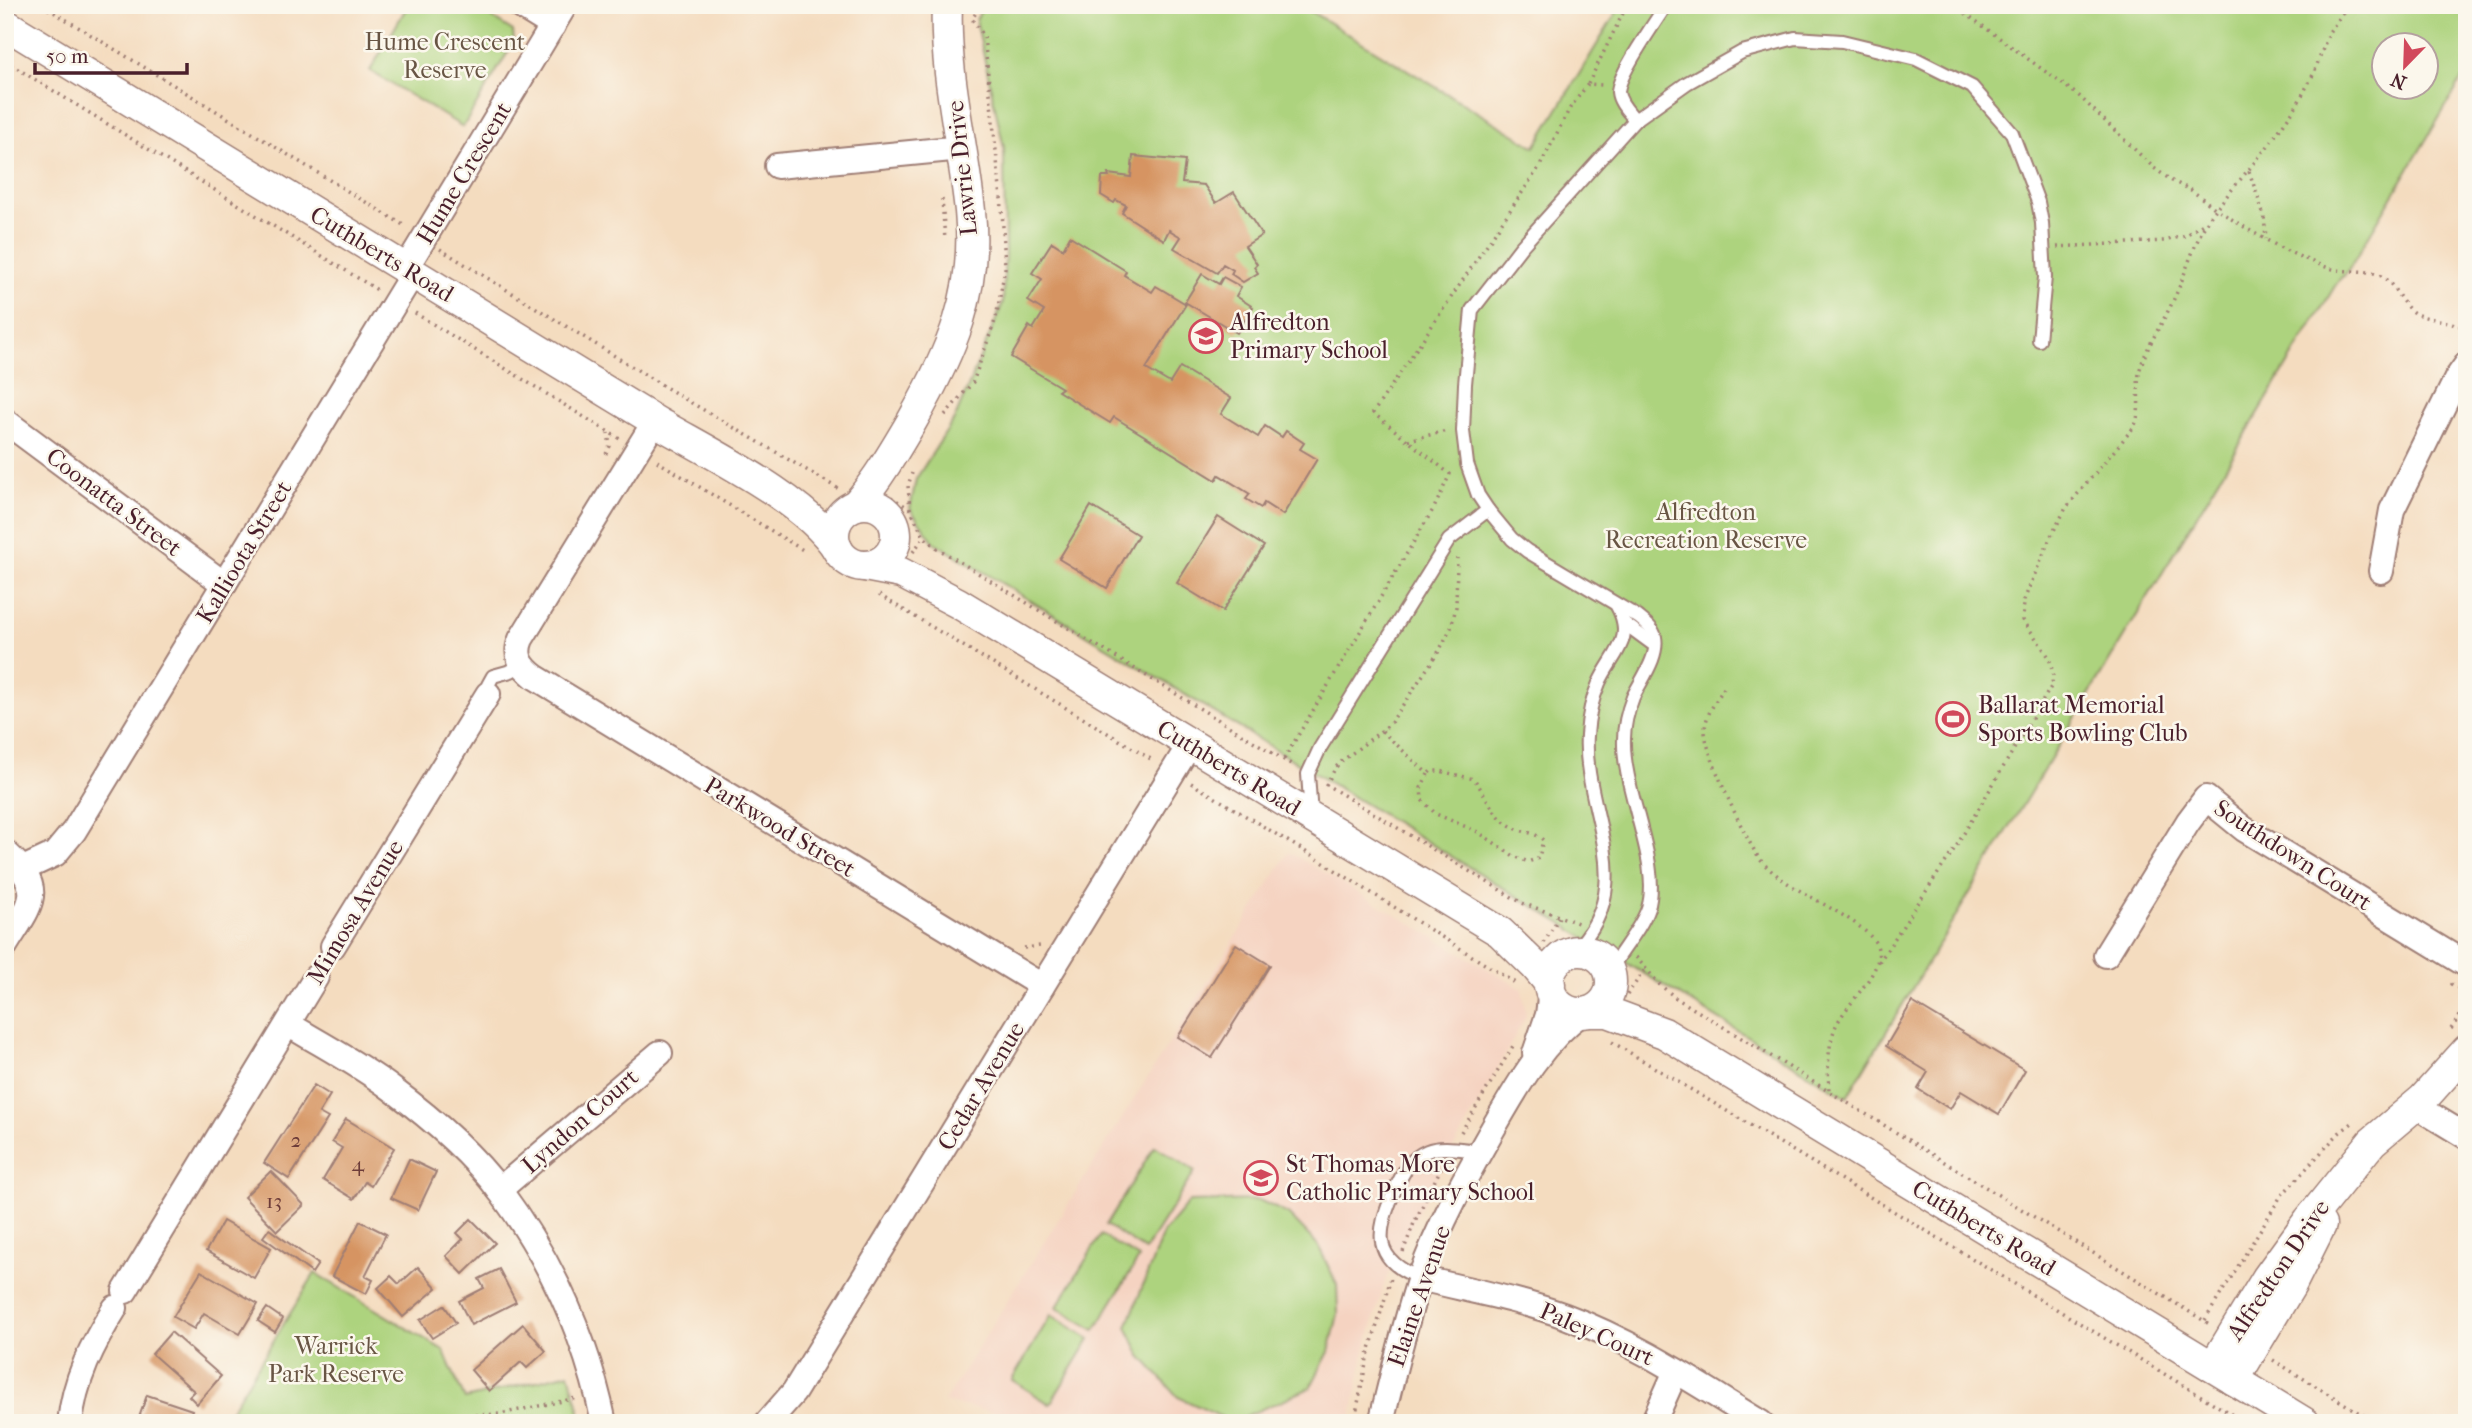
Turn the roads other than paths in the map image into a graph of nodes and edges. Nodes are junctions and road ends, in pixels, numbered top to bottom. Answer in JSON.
{"nodes":[{"id":1,"x":519,"y":5,"type":"edge"},
{"id":2,"x":947,"y":5,"type":"edge"},
{"id":3,"x":1666,"y":5,"type":"edge"},
{"id":4,"x":559,"y":15,"type":"edge"},
{"id":5,"x":5,"y":24,"type":"edge"},
{"id":6,"x":1635,"y":121,"type":"junction"},
{"id":7,"x":962,"y":148,"type":"junction"},
{"id":8,"x":777,"y":166,"type":"dead end"},
{"id":9,"x":410,"y":270,"type":"junction"},
{"id":10,"x":2039,"y":340,"type":"dead end"},
{"id":11,"x":2467,"y":364,"type":"edge"},
{"id":12,"x":5,"y":421,"type":"edge"},
{"id":13,"x":655,"y":421,"type":"junction"},
{"id":14,"x":759,"y":482,"type":"junction"},
{"id":15,"x":864,"y":502,"type":"junction"},
{"id":16,"x":1488,"y":510,"type":"junction"},
{"id":17,"x":825,"y":553,"type":"junction"},
{"id":18,"x":2381,"y":571,"type":"dead end"},
{"id":19,"x":869,"y":579,"type":"junction"},
{"id":20,"x":224,"y":584,"type":"junction"},
{"id":21,"x":958,"y":603,"type":"junction"},
{"id":22,"x":1617,"y":606,"type":"junction"},
{"id":23,"x":1624,"y":622,"type":"junction"},
{"id":24,"x":1654,"y":645,"type":"junction"},
{"id":25,"x":521,"y":664,"type":"junction"},
{"id":26,"x":488,"y":694,"type":"joint"},
{"id":27,"x":1190,"y":744,"type":"junction"},
{"id":28,"x":1311,"y":818,"type":"junction"},
{"id":29,"x":5,"y":852,"type":"edge"},
{"id":30,"x":27,"y":878,"type":"junction"},
{"id":31,"x":1500,"y":932,"type":"junction"},
{"id":32,"x":5,"y":946,"type":"edge"},
{"id":33,"x":333,"y":946,"type":"joint"},
{"id":34,"x":1571,"y":953,"type":"junction"},
{"id":35,"x":2106,"y":955,"type":"dead end"},
{"id":36,"x":2465,"y":964,"type":"edge"},
{"id":37,"x":1614,"y":965,"type":"junction"},
{"id":38,"x":316,"y":977,"type":"joint"},
{"id":39,"x":1042,"y":986,"type":"junction"},
{"id":40,"x":1541,"y":987,"type":"junction"},
{"id":41,"x":1586,"y":1012,"type":"junction"},
{"id":42,"x":288,"y":1024,"type":"junction"},
{"id":43,"x":1664,"y":1032,"type":"junction"},
{"id":44,"x":2455,"y":1045,"type":"edge"},
{"id":45,"x":660,"y":1053,"type":"dead end"},
{"id":46,"x":1532,"y":1064,"type":"junction"},
{"id":47,"x":2416,"y":1106,"type":"junction"},
{"id":48,"x":2467,"y":1137,"type":"edge"},
{"id":49,"x":1480,"y":1151,"type":"junction"},
{"id":50,"x":499,"y":1190,"type":"junction"},
{"id":51,"x":1420,"y":1278,"type":"junction"},
{"id":52,"x":1676,"y":1371,"type":"junction"},
{"id":53,"x":2224,"y":1373,"type":"junction"},
{"id":54,"x":70,"y":1423,"type":"edge"},
{"id":55,"x":604,"y":1423,"type":"edge"},
{"id":56,"x":767,"y":1423,"type":"edge"},
{"id":57,"x":1381,"y":1423,"type":"edge"},
{"id":58,"x":1653,"y":1423,"type":"edge"},
{"id":59,"x":1761,"y":1423,"type":"edge"},
{"id":60,"x":2305,"y":1423,"type":"edge"}],
"edges":[{"from":1,"to":4,"type":"street"},
{"from":2,"to":7,"type":"street","name":"Lawrie Drive"},
{"from":3,"to":6,"type":"lane"},
{"from":4,"to":9,"type":"street","name":"Hume Crescent"},
{"from":5,"to":9,"type":"street","name":"Cuthberts Road"},
{"from":6,"to":10,"type":"lane"},
{"from":6,"to":16,"type":"lane"},
{"from":7,"to":8,"type":"street"},
{"from":7,"to":15,"type":"street","name":"Lawrie Drive"},
{"from":9,"to":13,"type":"street","name":"Cuthberts Road"},
{"from":9,"to":20,"type":"street","name":"Kallioota Street"},
{"from":11,"to":18,"type":"street"},
{"from":12,"to":20,"type":"street","name":"Coonatta Street"},
{"from":13,"to":14,"type":"street","name":"Cuthberts Road"},
{"from":13,"to":25,"type":"street"},
{"from":14,"to":15,"type":"street","name":"Cuthberts Road"},
{"from":14,"to":17,"type":"street","name":"Cuthberts Road"},
{"from":15,"to":17,"type":"street"},
{"from":15,"to":19,"type":"street"},
{"from":15,"to":21,"type":"street","name":"Cuthberts Road"},
{"from":16,"to":22,"type":"lane"},
{"from":16,"to":28,"type":"lane"},
{"from":17,"to":19,"type":"street","name":"Cuthberts Road"},
{"from":19,"to":21,"type":"street","name":"Cuthberts Road"},
{"from":20,"to":30,"type":"street","name":"Kallioota Street"},
{"from":21,"to":27,"type":"street","name":"Cuthberts Road"},
{"from":22,"to":23,"type":"lane"},
{"from":22,"to":24,"type":"lane"},
{"from":23,"to":24,"type":"lane"},
{"from":23,"to":34,"type":"lane"},
{"from":24,"to":37,"type":"lane"},
{"from":25,"to":26,"type":"lane","name":"Mimosa Avenue"},
{"from":25,"to":39,"type":"street","name":"Parkwood Street"},
{"from":26,"to":33,"type":"street","name":"Mimosa Avenue"},
{"from":27,"to":28,"type":"street","name":"Cuthberts Road"},
{"from":27,"to":39,"type":"street","name":"Cedar Avenue"},
{"from":28,"to":31,"type":"street","name":"Cuthberts Road"},
{"from":29,"to":30,"type":"street"},
{"from":30,"to":32,"type":"street"},
{"from":31,"to":34,"type":"street","name":"Cuthberts Road"},
{"from":31,"to":40,"type":"street","name":"Cuthberts Road"},
{"from":33,"to":38,"type":"lane","name":"Mimosa Avenue"},
{"from":34,"to":37,"type":"street"},
{"from":34,"to":40,"type":"street"},
{"from":35,"to":36,"type":"street","name":"Southdown Court"},
{"from":37,"to":41,"type":"street"},
{"from":37,"to":43,"type":"street","name":"Cuthberts Road"},
{"from":38,"to":42,"type":"street","name":"Mimosa Avenue"},
{"from":39,"to":56,"type":"street","name":"Cedar Avenue"},
{"from":40,"to":41,"type":"street"},
{"from":40,"to":46,"type":"street","name":"Elaine Avenue"},
{"from":41,"to":43,"type":"street","name":"Cuthberts Road"},
{"from":41,"to":46,"type":"street","name":"Elaine Avenue"},
{"from":42,"to":50,"type":"street"},
{"from":42,"to":54,"type":"street","name":"Mimosa Avenue"},
{"from":43,"to":53,"type":"street","name":"Cuthberts Road"},
{"from":44,"to":47,"type":"street","name":"Alfredton Drive"},
{"from":45,"to":50,"type":"street","name":"Lyndon Court"},
{"from":46,"to":49,"type":"street","name":"Elaine Avenue"},
{"from":47,"to":48,"type":"street"},
{"from":47,"to":53,"type":"street","name":"Alfredton Drive"},
{"from":49,"to":51,"type":"street","name":"Elaine Avenue"},
{"from":49,"to":51,"type":"lane"},
{"from":50,"to":55,"type":"street"},
{"from":51,"to":52,"type":"street","name":"Paley Court"},
{"from":51,"to":57,"type":"street","name":"Elaine Avenue"},
{"from":52,"to":58,"type":"street"},
{"from":52,"to":59,"type":"street","name":"Paley Court"},
{"from":53,"to":60,"type":"street","name":"Cuthberts Road"}]}
